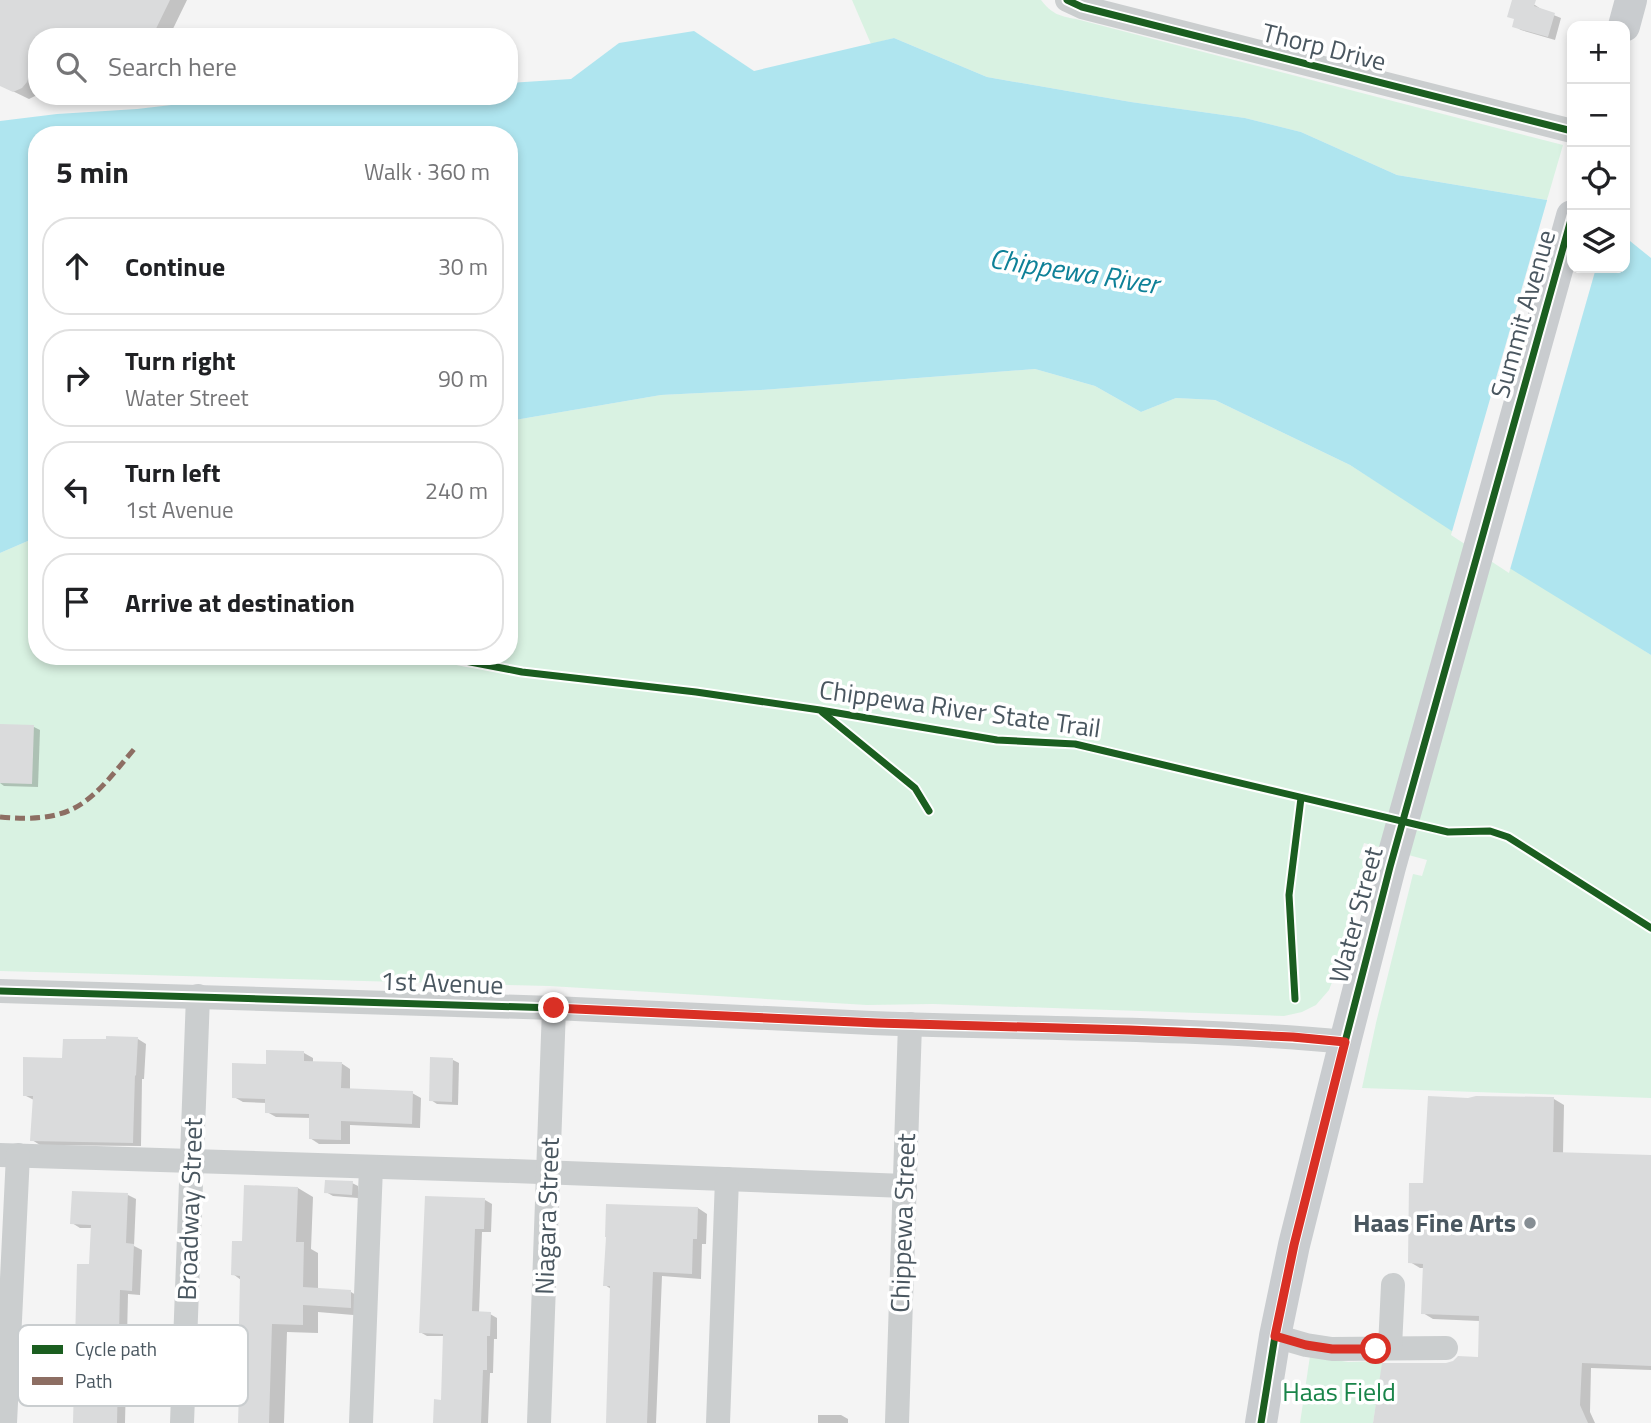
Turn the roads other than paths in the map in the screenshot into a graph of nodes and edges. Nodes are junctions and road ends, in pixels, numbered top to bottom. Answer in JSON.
{"nodes":[{"id":1,"x":1067,"y":0,"type":"edge"},
{"id":2,"x":1631,"y":0,"type":"edge"},
{"id":3,"x":1625,"y":21,"type":"edge"},
{"id":4,"x":1567,"y":130,"type":"edge"},
{"id":5,"x":1567,"y":234,"type":"edge"},
{"id":6,"x":1514,"y":424,"type":"joint"},
{"id":7,"x":0,"y":991,"type":"edge"},
{"id":8,"x":198,"y":996,"type":"junction"},
{"id":9,"x":554,"y":1008,"type":"junction"},
{"id":10,"x":910,"y":1024,"type":"junction"},
{"id":11,"x":1345,"y":1042,"type":"junction"},
{"id":12,"x":9,"y":1155,"type":"edge"},
{"id":13,"x":191,"y":1161,"type":"junction"},
{"id":14,"x":371,"y":1167,"type":"junction"},
{"id":15,"x":548,"y":1172,"type":"junction"},
{"id":16,"x":727,"y":1179,"type":"junction"},
{"id":17,"x":905,"y":1186,"type":"junction"},
{"id":18,"x":1393,"y":1284,"type":"dead end"},
{"id":19,"x":185,"y":1325,"type":"edge"},
{"id":20,"x":1275,"y":1336,"type":"junction"},
{"id":21,"x":1390,"y":1348,"type":"junction"},
{"id":22,"x":1446,"y":1348,"type":"dead end"},
{"id":23,"x":5,"y":1423,"type":"edge"},
{"id":24,"x":361,"y":1423,"type":"edge"},
{"id":25,"x":539,"y":1423,"type":"edge"},
{"id":26,"x":718,"y":1423,"type":"edge"},
{"id":27,"x":897,"y":1423,"type":"edge"},
{"id":28,"x":1261,"y":1423,"type":"edge"}],
"edges":[{"from":1,"to":4,"type":"street","name":"Thorp Drive"},
{"from":2,"to":3,"type":"main road"},
{"from":5,"to":6,"type":"main road","name":"Summit Avenue"},
{"from":6,"to":11,"type":"main road","name":"Water Street"},
{"from":7,"to":8,"type":"street","name":"1st Avenue"},
{"from":8,"to":9,"type":"street","name":"1st Avenue"},
{"from":8,"to":13,"type":"street","name":"Broadway Street"},
{"from":9,"to":10,"type":"street","name":"1st Avenue"},
{"from":9,"to":15,"type":"street","name":"Niagara Street"},
{"from":10,"to":11,"type":"street","name":"1st Avenue"},
{"from":10,"to":17,"type":"street","name":"Chippewa Street"},
{"from":11,"to":20,"type":"main road","name":"Water Street"},
{"from":12,"to":13,"type":"street"},
{"from":12,"to":23,"type":"street"},
{"from":13,"to":14,"type":"street"},
{"from":13,"to":19,"type":"street","name":"Broadway Street"},
{"from":14,"to":15,"type":"street"},
{"from":14,"to":24,"type":"street"},
{"from":15,"to":16,"type":"street"},
{"from":15,"to":25,"type":"street","name":"Niagara Street"},
{"from":16,"to":17,"type":"street"},
{"from":16,"to":26,"type":"street"},
{"from":17,"to":27,"type":"street","name":"Chippewa Street"},
{"from":18,"to":21,"type":"street"},
{"from":20,"to":21,"type":"street"},
{"from":20,"to":28,"type":"main road","name":"Water Street"},
{"from":21,"to":22,"type":"street"}]}
